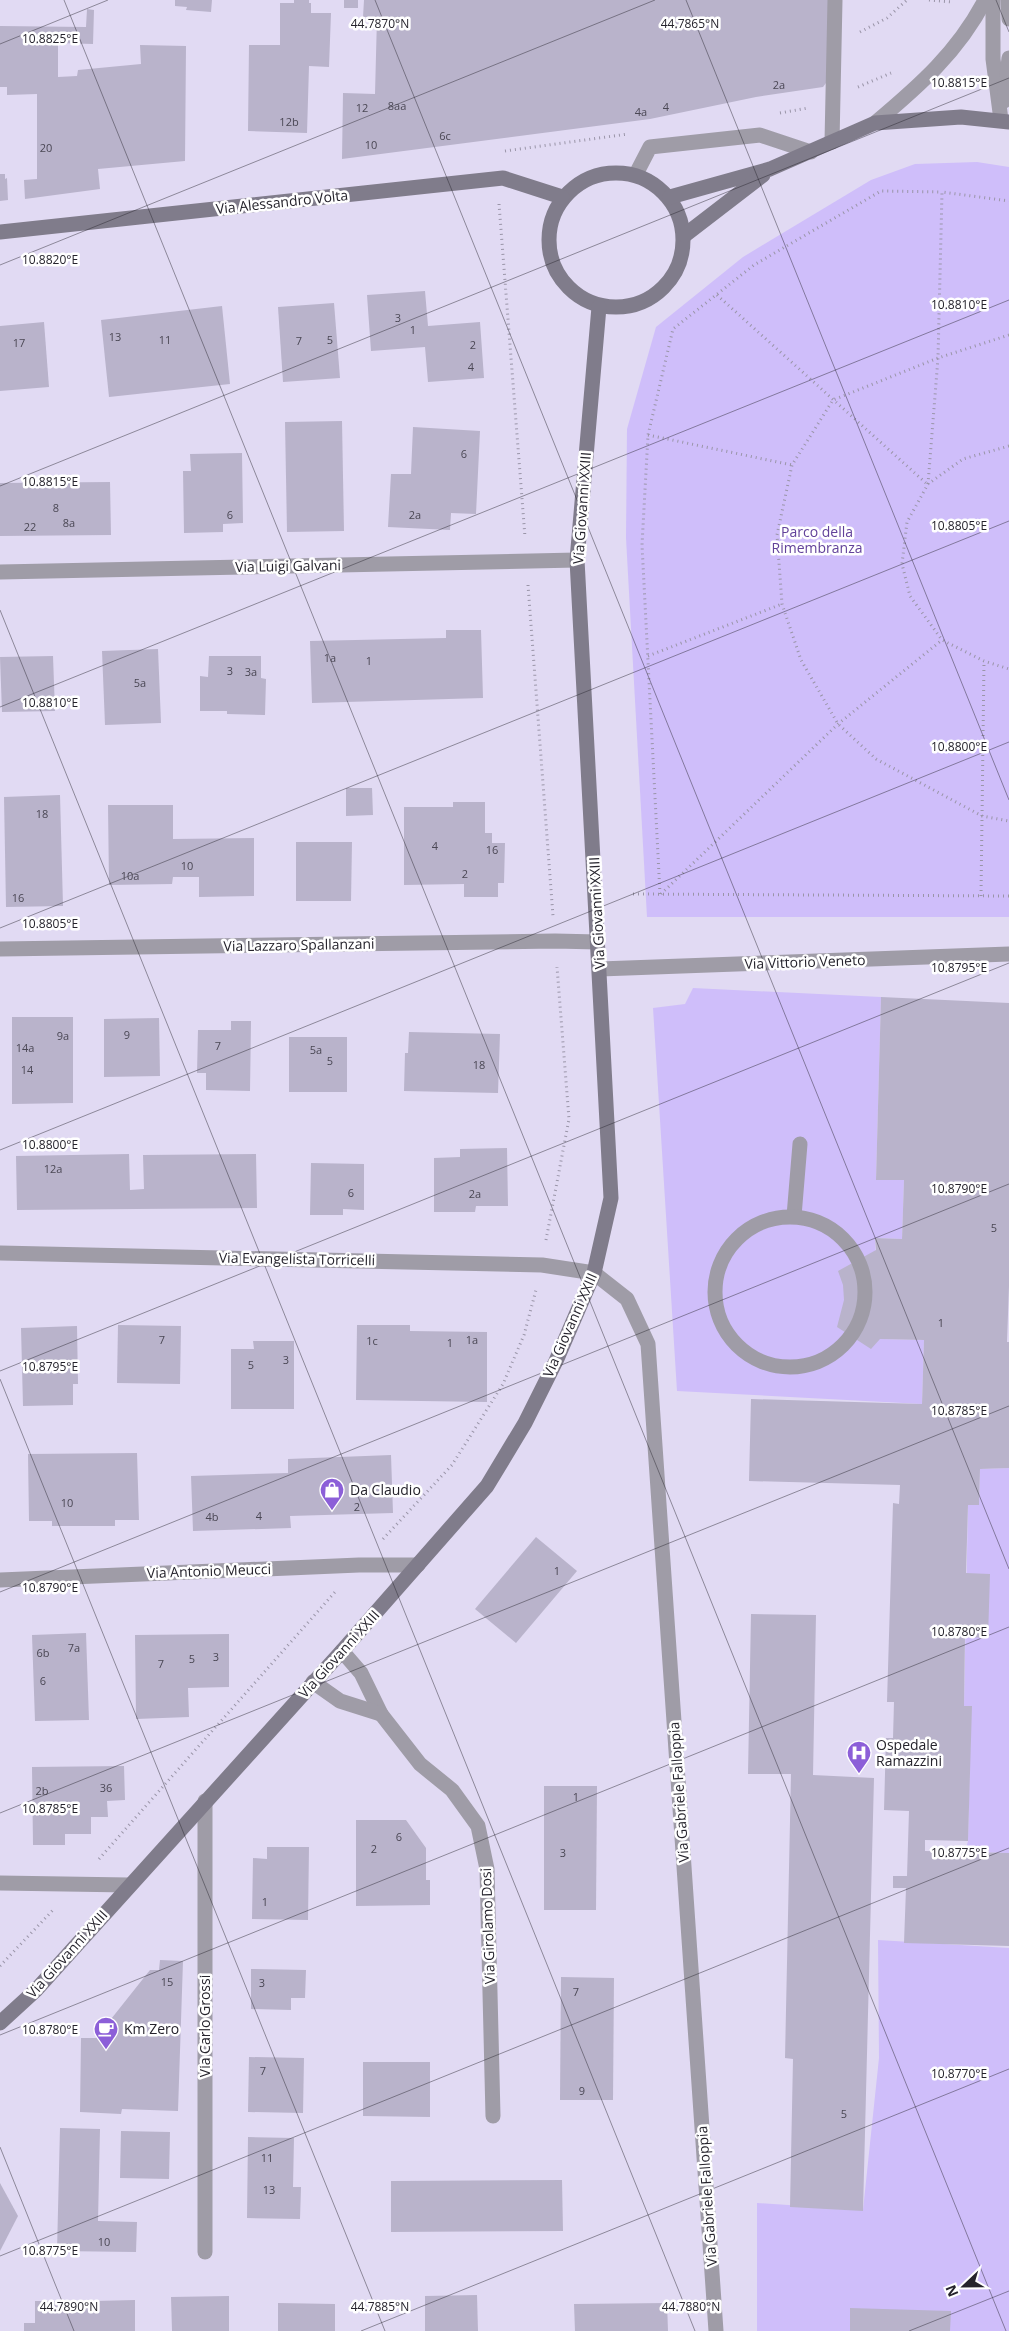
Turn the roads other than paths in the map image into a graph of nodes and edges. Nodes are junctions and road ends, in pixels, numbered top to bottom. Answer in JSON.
{"nodes":[{"id":1,"x":835,"y":0,"type":"edge"},
{"id":2,"x":985,"y":0,"type":"edge"},
{"id":3,"x":993,"y":0,"type":"edge"},
{"id":4,"x":1008,"y":0,"type":"edge"},
{"id":5,"x":1009,"y":19,"type":"edge"},
{"id":6,"x":1009,"y":58,"type":"edge"},
{"id":7,"x":1005,"y":121,"type":"edge"},
{"id":8,"x":875,"y":123,"type":"junction"},
{"id":9,"x":832,"y":142,"type":"junction"},
{"id":10,"x":811,"y":152,"type":"junction"},
{"id":11,"x":770,"y":170,"type":"junction"},
{"id":12,"x":636,"y":174,"type":"junction"},
{"id":13,"x":562,"y":197,"type":"junction"},
{"id":14,"x":670,"y":197,"type":"junction"},
{"id":15,"x":0,"y":232,"type":"edge"},
{"id":16,"x":685,"y":235,"type":"junction"},
{"id":17,"x":599,"y":307,"type":"junction"},
{"id":18,"x":577,"y":560,"type":"junction"},
{"id":19,"x":0,"y":572,"type":"edge"},
{"id":20,"x":598,"y":942,"type":"junction"},
{"id":21,"x":0,"y":949,"type":"edge"},
{"id":22,"x":1009,"y":954,"type":"edge"},
{"id":23,"x":600,"y":969,"type":"junction"},
{"id":24,"x":800,"y":1144,"type":"dead end"},
{"id":25,"x":794,"y":1216,"type":"junction"},
{"id":26,"x":0,"y":1252,"type":"edge"},
{"id":27,"x":594,"y":1273,"type":"junction"},
{"id":28,"x":418,"y":1565,"type":"junction"},
{"id":29,"x":0,"y":1580,"type":"edge"},
{"id":30,"x":342,"y":1651,"type":"junction"},
{"id":31,"x":313,"y":1682,"type":"junction"},
{"id":32,"x":381,"y":1714,"type":"junction"},
{"id":33,"x":205,"y":1801,"type":"junction"},
{"id":34,"x":0,"y":1883,"type":"edge"},
{"id":35,"x":129,"y":1885,"type":"junction"},
{"id":36,"x":0,"y":2023,"type":"edge"},
{"id":37,"x":493,"y":2116,"type":"dead end"},
{"id":38,"x":205,"y":2252,"type":"dead end"},
{"id":39,"x":716,"y":2331,"type":"edge"}],
"edges":[{"from":1,"to":9,"type":"street"},
{"from":2,"to":8,"type":"street"},
{"from":3,"to":7,"type":"street"},
{"from":4,"to":5,"type":"street"},
{"from":6,"to":7,"type":"street"},
{"from":7,"to":8,"type":"street"},
{"from":8,"to":9,"type":"street"},
{"from":9,"to":10,"type":"street"},
{"from":10,"to":11,"type":"street"},
{"from":10,"to":12,"type":"street"},
{"from":11,"to":14,"type":"street"},
{"from":11,"to":16,"type":"street"},
{"from":12,"to":13,"type":"street"},
{"from":12,"to":14,"type":"street"},
{"from":13,"to":15,"type":"street","name":"Via Alessandro Volta"},
{"from":13,"to":17,"type":"street"},
{"from":14,"to":16,"type":"street"},
{"from":16,"to":17,"type":"street"},
{"from":17,"to":18,"type":"street","name":"Via Giovanni XXIII"},
{"from":18,"to":19,"type":"street","name":"Via Luigi Galvani"},
{"from":18,"to":20,"type":"street","name":"Via Giovanni XXIII"},
{"from":20,"to":21,"type":"street","name":"Via Lazzaro Spallanzani"},
{"from":20,"to":23,"type":"street","name":"Via Giovanni XXIII"},
{"from":22,"to":23,"type":"street","name":"Via Vittorio Veneto"},
{"from":23,"to":27,"type":"street","name":"Via Giovanni XXIII"},
{"from":24,"to":25,"type":"street"},
{"from":25,"to":25,"type":"street"},
{"from":26,"to":27,"type":"street","name":"Via Evangelista Torricelli"},
{"from":27,"to":28,"type":"street","name":"Via Giovanni XXIII"},
{"from":27,"to":39,"type":"street","name":"Via Gabriele Falloppia"},
{"from":28,"to":29,"type":"street","name":"Via Antonio Meucci"},
{"from":28,"to":30,"type":"street","name":"Via Giovanni XXIII"},
{"from":30,"to":31,"type":"street","name":"Via Giovanni XXIII"},
{"from":30,"to":32,"type":"street","name":"Via Girolamo Dosi"},
{"from":31,"to":32,"type":"street"},
{"from":31,"to":33,"type":"street","name":"Via Giovanni XXIII"},
{"from":32,"to":37,"type":"street","name":"Via Girolamo Dosi"},
{"from":33,"to":35,"type":"street","name":"Via Giovanni XXIII"},
{"from":33,"to":38,"type":"street","name":"Via Carlo Grossi"},
{"from":34,"to":35,"type":"street"},
{"from":35,"to":36,"type":"street","name":"Via Giovanni XXIII"}]}
